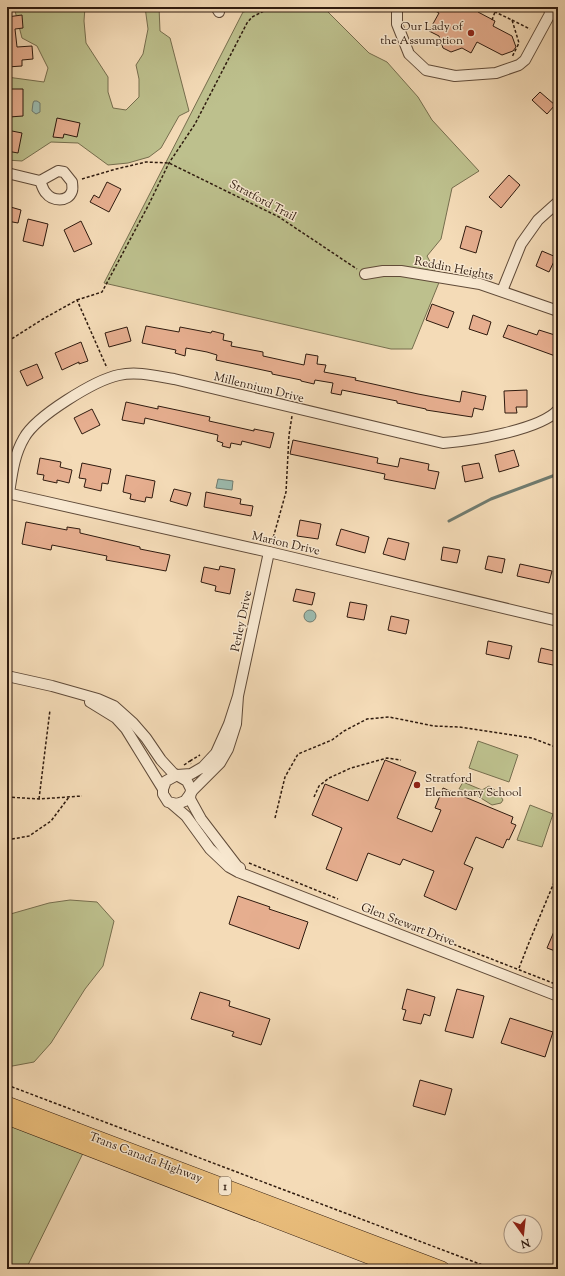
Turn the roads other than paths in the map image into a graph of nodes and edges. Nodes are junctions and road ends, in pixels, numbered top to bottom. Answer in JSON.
{"nodes":[{"id":1,"x":398,"y":7,"type":"edge"},
{"id":2,"x":549,"y":7,"type":"edge"},
{"id":3,"x":7,"y":173,"type":"edge"},
{"id":4,"x":40,"y":181,"type":"junction"},
{"id":5,"x":558,"y":202,"type":"edge"},
{"id":6,"x":365,"y":274,"type":"road end"},
{"id":7,"x":502,"y":291,"type":"junction"},
{"id":8,"x":558,"y":311,"type":"edge"},
{"id":9,"x":558,"y":410,"type":"edge"},
{"id":10,"x":8,"y":493,"type":"edge"},
{"id":11,"x":269,"y":552,"type":"junction"},
{"id":12,"x":558,"y":621,"type":"edge"},
{"id":13,"x":7,"y":676,"type":"edge"},
{"id":14,"x":78,"y":694,"type":"junction"},
{"id":15,"x":238,"y":696,"type":"junction"},
{"id":16,"x":177,"y":775,"type":"junction"},
{"id":17,"x":163,"y":789,"type":"junction"},
{"id":18,"x":190,"y":794,"type":"junction"},
{"id":19,"x":172,"y":804,"type":"junction"},
{"id":20,"x":250,"y":876,"type":"junction"},
{"id":21,"x":558,"y":996,"type":"edge"},
{"id":22,"x":7,"y":1104,"type":"edge"},
{"id":23,"x":7,"y":1117,"type":"edge"},
{"id":24,"x":402,"y":1269,"type":"edge"},
{"id":25,"x":442,"y":1269,"type":"edge"}],
"edges":[{"from":1,"to":2,"type":"street"},
{"from":3,"to":4,"type":"street"},
{"from":4,"to":4,"type":"street"},
{"from":5,"to":7,"type":"street"},
{"from":6,"to":7,"type":"street","name":"Reddin Heights"},
{"from":7,"to":8,"type":"street","name":"Reddin Heights"},
{"from":9,"to":10,"type":"street","name":"Millennium Drive"},
{"from":10,"to":11,"type":"street","name":"Marion Drive"},
{"from":11,"to":12,"type":"street","name":"Marion Drive"},
{"from":11,"to":15,"type":"street","name":"Perley Drive"},
{"from":13,"to":14,"type":"street"},
{"from":14,"to":16,"type":"street"},
{"from":14,"to":17,"type":"street"},
{"from":15,"to":16,"type":"street","name":"Perley Drive"},
{"from":15,"to":18,"type":"street","name":"Perley Drive"},
{"from":16,"to":17,"type":"street"},
{"from":16,"to":18,"type":"street"},
{"from":17,"to":19,"type":"street"},
{"from":18,"to":19,"type":"street"},
{"from":18,"to":20,"type":"street","name":"Glen Stewart Drive"},
{"from":19,"to":20,"type":"street","name":"Glen Stewart Drive"},
{"from":20,"to":21,"type":"street","name":"Glen Stewart Drive"},
{"from":22,"to":25,"type":"highway","name":"Trans Canada Highway","number":"1"},
{"from":23,"to":24,"type":"highway","name":"Trans Canada Highway","number":"1"}]}
